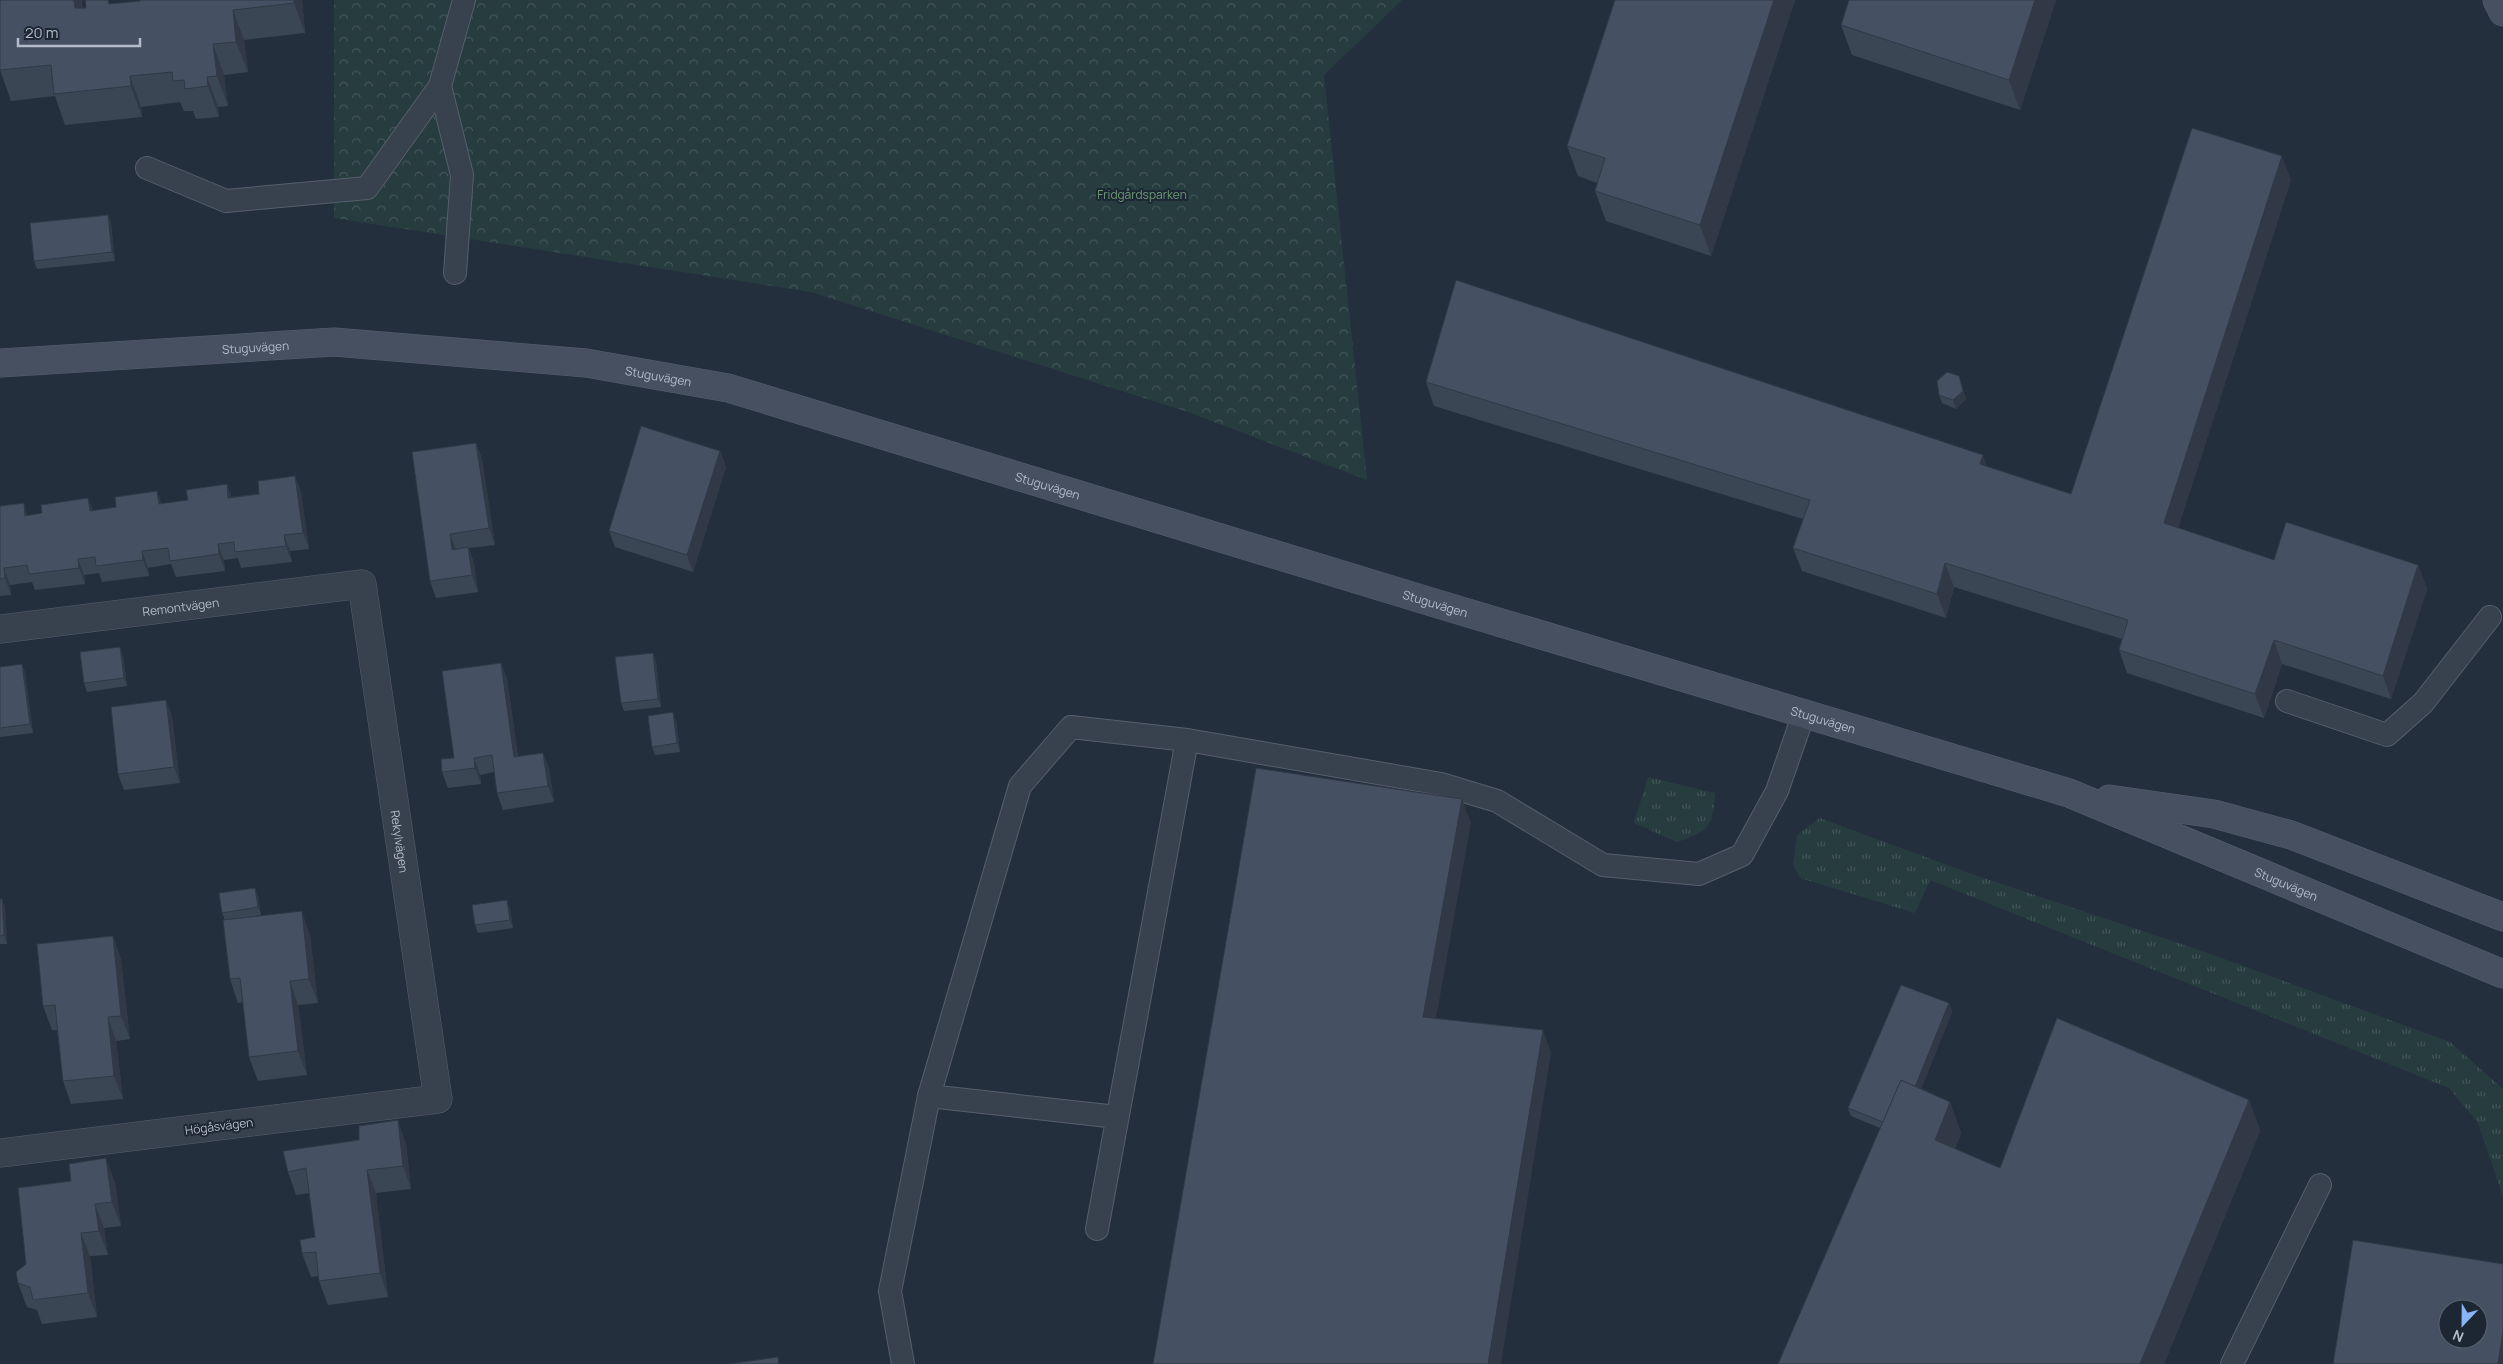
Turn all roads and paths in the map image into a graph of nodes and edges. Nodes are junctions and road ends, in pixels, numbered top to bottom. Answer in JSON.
{"nodes":[{"id":1,"x":464,"y":0,"type":"edge"},
{"id":2,"x":2497,"y":0,"type":"edge"},
{"id":3,"x":2503,"y":12,"type":"edge"},
{"id":4,"x":440,"y":86,"type":"junction"},
{"id":5,"x":147,"y":168,"type":"dead end"},
{"id":6,"x":455,"y":274,"type":"dead end"},
{"id":7,"x":0,"y":363,"type":"edge"},
{"id":8,"x":362,"y":584,"type":"joint"},
{"id":9,"x":2490,"y":617,"type":"dead end"},
{"id":10,"x":0,"y":629,"type":"edge"},
{"id":11,"x":2287,"y":701,"type":"dead end"},
{"id":12,"x":1804,"y":713,"type":"junction"},
{"id":13,"x":1187,"y":740,"type":"junction"},
{"id":14,"x":2069,"y":793,"type":"junction"},
{"id":15,"x":2503,"y":918,"type":"edge"},
{"id":16,"x":2503,"y":974,"type":"edge"},
{"id":17,"x":929,"y":1096,"type":"junction"},
{"id":18,"x":438,"y":1099,"type":"joint"},
{"id":19,"x":1117,"y":1117,"type":"junction"},
{"id":20,"x":0,"y":1153,"type":"edge"},
{"id":21,"x":2320,"y":1185,"type":"dead end"},
{"id":22,"x":1098,"y":1229,"type":"dead end"},
{"id":23,"x":903,"y":1364,"type":"edge"},
{"id":24,"x":2232,"y":1364,"type":"edge"}],
"edges":[{"from":1,"to":4,"type":"lane"},
{"from":2,"to":3,"type":"main road"},
{"from":4,"to":5,"type":"lane"},
{"from":4,"to":6,"type":"lane"},
{"from":7,"to":12,"type":"main road","name":"Stuguvägen"},
{"from":8,"to":10,"type":"street","name":"Remontvägen"},
{"from":8,"to":18,"type":"street","name":"Rekylvägen"},
{"from":9,"to":11,"type":"lane"},
{"from":12,"to":13,"type":"lane"},
{"from":12,"to":14,"type":"main road","name":"Stuguvägen"},
{"from":13,"to":17,"type":"lane"},
{"from":13,"to":19,"type":"lane"},
{"from":14,"to":15,"type":"main road","name":"Stuguvägen"},
{"from":14,"to":16,"type":"main road","name":"Stuguvägen"},
{"from":17,"to":19,"type":"lane"},
{"from":17,"to":23,"type":"lane"},
{"from":18,"to":20,"type":"street","name":"Högåsvägen"},
{"from":19,"to":22,"type":"lane"},
{"from":21,"to":24,"type":"lane"}]}
